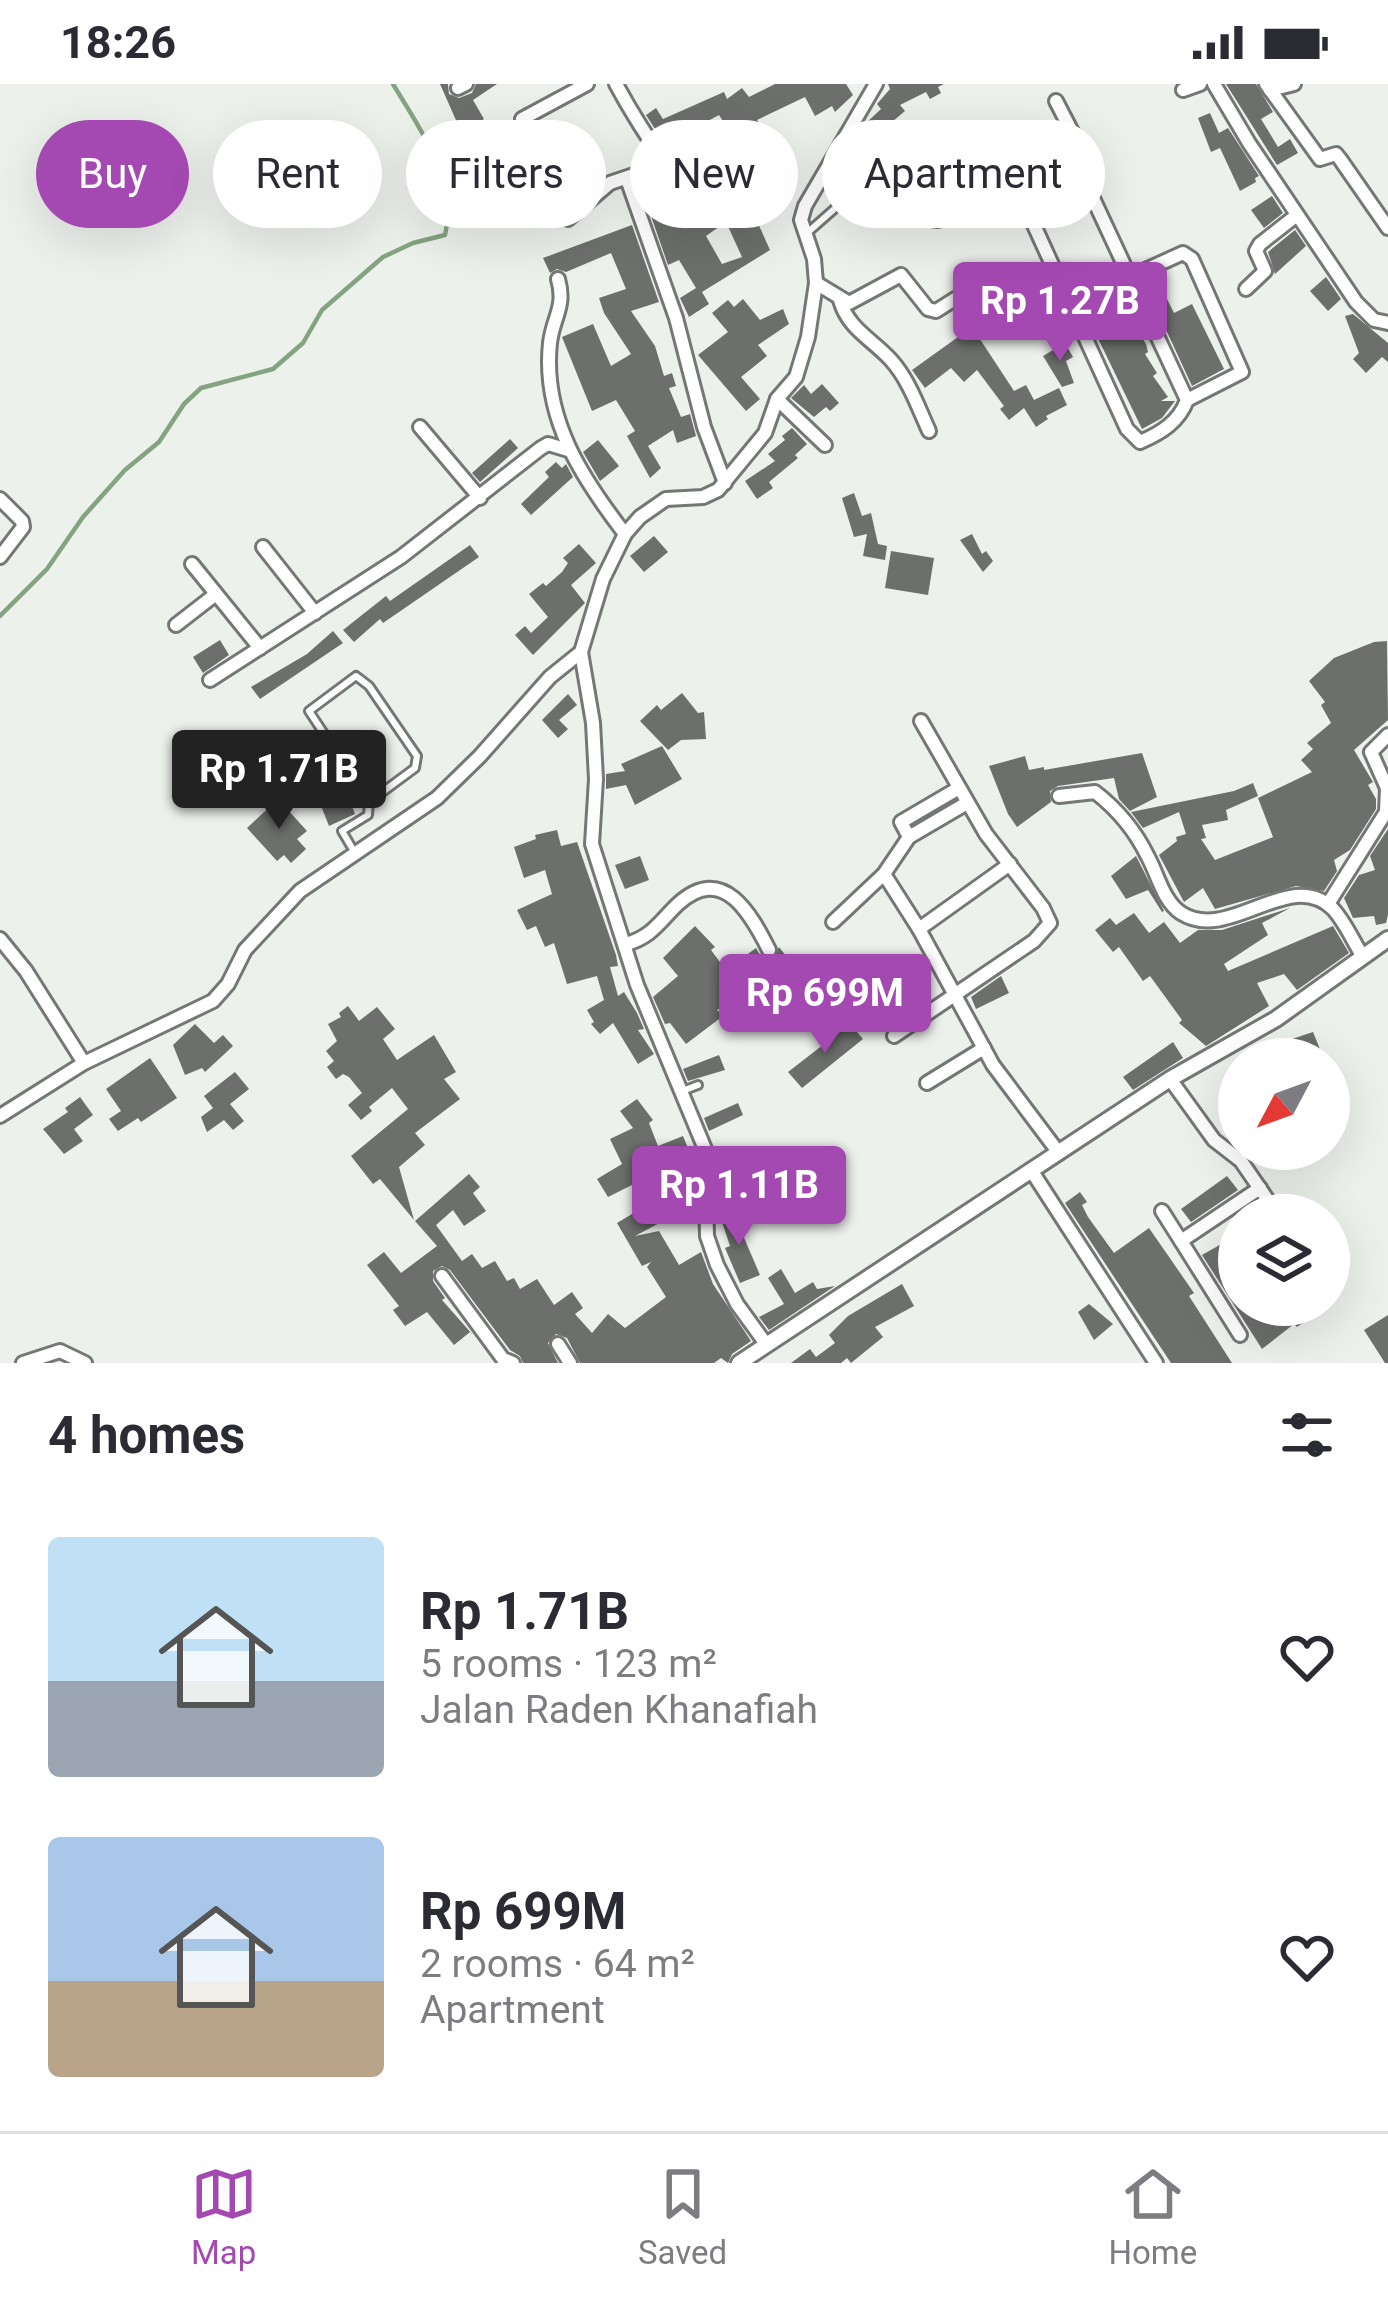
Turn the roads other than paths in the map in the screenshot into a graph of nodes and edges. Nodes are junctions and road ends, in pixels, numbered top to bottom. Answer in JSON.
{"nodes":[{"id":1,"x":586,"y":84,"type":"edge"},
{"id":2,"x":616,"y":84,"type":"edge"},
{"id":3,"x":876,"y":84,"type":"edge"},
{"id":4,"x":1200,"y":84,"type":"edge"},
{"id":5,"x":1214,"y":84,"type":"edge"},
{"id":6,"x":1294,"y":84,"type":"edge"},
{"id":7,"x":1268,"y":87,"type":"edge"},
{"id":8,"x":1183,"y":90,"type":"dead end"},
{"id":9,"x":1056,"y":100,"type":"dead end"},
{"id":10,"x":522,"y":119,"type":"dead end"},
{"id":11,"x":640,"y":120,"type":"edge"},
{"id":12,"x":857,"y":120,"type":"edge"},
{"id":13,"x":1066,"y":120,"type":"edge"},
{"id":14,"x":630,"y":178,"type":"edge"},
{"id":15,"x":627,"y":179,"type":"junction"},
{"id":16,"x":822,"y":179,"type":"edge"},
{"id":17,"x":606,"y":186,"type":"edge"},
{"id":18,"x":1297,"y":215,"type":"junction"},
{"id":19,"x":822,"y":219,"type":"edge"},
{"id":20,"x":1105,"y":223,"type":"edge"},
{"id":21,"x":1035,"y":228,"type":"edge"},
{"id":22,"x":1388,"y":228,"type":"edge"},
{"id":23,"x":804,"y":235,"type":"junction"},
{"id":24,"x":1130,"y":277,"type":"junction"},
{"id":25,"x":558,"y":279,"type":"dead end"},
{"id":26,"x":816,"y":283,"type":"junction"},
{"id":27,"x":1246,"y":289,"type":"dead end"},
{"id":28,"x":956,"y":299,"type":"dead end"},
{"id":29,"x":840,"y":300,"type":"junction"},
{"id":30,"x":1388,"y":323,"type":"edge"},
{"id":31,"x":777,"y":399,"type":"junction"},
{"id":32,"x":1187,"y":400,"type":"junction"},
{"id":33,"x":420,"y":427,"type":"dead end"},
{"id":34,"x":928,"y":431,"type":"dead end"},
{"id":35,"x":825,"y":446,"type":"dead end"},
{"id":36,"x":568,"y":450,"type":"junction"},
{"id":37,"x":725,"y":483,"type":"junction"},
{"id":38,"x":480,"y":498,"type":"junction"},
{"id":39,"x":0,"y":500,"type":"edge"},
{"id":40,"x":625,"y":534,"type":"junction"},
{"id":41,"x":263,"y":547,"type":"dead end"},
{"id":42,"x":0,"y":557,"type":"edge"},
{"id":43,"x":192,"y":564,"type":"dead end"},
{"id":44,"x":216,"y":594,"type":"junction"},
{"id":45,"x":315,"y":613,"type":"junction"},
{"id":46,"x":176,"y":625,"type":"dead end"},
{"id":47,"x":260,"y":648,"type":"junction"},
{"id":48,"x":581,"y":652,"type":"junction"},
{"id":49,"x":210,"y":680,"type":"dead end"},
{"id":50,"x":921,"y":721,"type":"dead end"},
{"id":51,"x":1388,"y":735,"type":"edge"},
{"id":52,"x":959,"y":788,"type":"junction"},
{"id":53,"x":1059,"y":796,"type":"dead end"},
{"id":54,"x":370,"y":802,"type":"junction"},
{"id":55,"x":967,"y":802,"type":"junction"},
{"id":56,"x":909,"y":837,"type":"junction"},
{"id":57,"x":355,"y":853,"type":"junction"},
{"id":58,"x":1010,"y":863,"type":"junction"},
{"id":59,"x":884,"y":874,"type":"junction"},
{"id":60,"x":1328,"y":904,"type":"junction"},
{"id":61,"x":832,"y":922,"type":"dead end"},
{"id":62,"x":919,"y":928,"type":"junction"},
{"id":63,"x":0,"y":939,"type":"edge"},
{"id":64,"x":1388,"y":939,"type":"edge"},
{"id":65,"x":626,"y":944,"type":"junction"},
{"id":66,"x":769,"y":950,"type":"dead end"},
{"id":67,"x":1363,"y":957,"type":"junction"},
{"id":68,"x":955,"y":993,"type":"junction"},
{"id":69,"x":894,"y":1036,"type":"dead end"},
{"id":70,"x":984,"y":1048,"type":"junction"},
{"id":71,"x":84,"y":1063,"type":"junction"},
{"id":72,"x":1170,"y":1079,"type":"junction"},
{"id":73,"x":926,"y":1083,"type":"dead end"},
{"id":74,"x":698,"y":1085,"type":"dead end"},
{"id":75,"x":681,"y":1092,"type":"junction"},
{"id":76,"x":0,"y":1116,"type":"edge"},
{"id":77,"x":1059,"y":1153,"type":"junction"},
{"id":78,"x":1031,"y":1170,"type":"junction"},
{"id":79,"x":1260,"y":1188,"type":"junction"},
{"id":80,"x":1264,"y":1194,"type":"edge"},
{"id":81,"x":1162,"y":1211,"type":"dead end"},
{"id":82,"x":1181,"y":1241,"type":"junction"},
{"id":83,"x":442,"y":1276,"type":"dead end"},
{"id":84,"x":1240,"y":1335,"type":"dead end"},
{"id":85,"x":558,"y":1344,"type":"dead end"},
{"id":86,"x":766,"y":1344,"type":"junction"},
{"id":87,"x":22,"y":1363,"type":"edge"},
{"id":88,"x":85,"y":1363,"type":"edge"},
{"id":89,"x":513,"y":1363,"type":"edge"},
{"id":90,"x":571,"y":1363,"type":"edge"},
{"id":91,"x":739,"y":1363,"type":"edge"},
{"id":92,"x":1156,"y":1363,"type":"edge"}],
"edges":[{"from":1,"to":10,"type":"street"},
{"from":2,"to":11,"type":"street"},
{"from":3,"to":12,"type":"street"},
{"from":4,"to":8,"type":"street"},
{"from":5,"to":18,"type":"street"},
{"from":6,"to":7,"type":"street"},
{"from":7,"to":22,"type":"street"},
{"from":9,"to":13,"type":"street"},
{"from":14,"to":15,"type":"street"},
{"from":15,"to":17,"type":"street"},
{"from":15,"to":37,"type":"street"},
{"from":16,"to":23,"type":"street"},
{"from":18,"to":27,"type":"street"},
{"from":18,"to":30,"type":"street"},
{"from":19,"to":23,"type":"lane"},
{"from":20,"to":24,"type":"street"},
{"from":21,"to":32,"type":"street"},
{"from":23,"to":26,"type":"street"},
{"from":24,"to":32,"type":"street"},
{"from":24,"to":32,"type":"street"},
{"from":25,"to":36,"type":"street"},
{"from":26,"to":29,"type":"street"},
{"from":26,"to":31,"type":"street"},
{"from":28,"to":29,"type":"street"},
{"from":29,"to":34,"type":"street"},
{"from":31,"to":35,"type":"street"},
{"from":31,"to":37,"type":"street"},
{"from":33,"to":38,"type":"street"},
{"from":36,"to":38,"type":"street"},
{"from":36,"to":40,"type":"street"},
{"from":37,"to":40,"type":"street"},
{"from":38,"to":45,"type":"street"},
{"from":39,"to":42,"type":"street"},
{"from":40,"to":48,"type":"street"},
{"from":41,"to":45,"type":"street"},
{"from":43,"to":44,"type":"street"},
{"from":44,"to":46,"type":"street"},
{"from":44,"to":47,"type":"street"},
{"from":45,"to":47,"type":"street"},
{"from":47,"to":49,"type":"street"},
{"from":48,"to":57,"type":"street"},
{"from":48,"to":65,"type":"street"},
{"from":50,"to":52,"type":"street"},
{"from":51,"to":60,"type":"street"},
{"from":52,"to":55,"type":"street"},
{"from":52,"to":56,"type":"street"},
{"from":53,"to":60,"type":"street"},
{"from":54,"to":54,"type":"lane"},
{"from":54,"to":57,"type":"lane"},
{"from":55,"to":56,"type":"street"},
{"from":55,"to":58,"type":"street"},
{"from":56,"to":59,"type":"street"},
{"from":57,"to":71,"type":"street"},
{"from":58,"to":62,"type":"street"},
{"from":58,"to":68,"type":"street"},
{"from":59,"to":61,"type":"street"},
{"from":59,"to":62,"type":"street"},
{"from":60,"to":67,"type":"street"},
{"from":62,"to":68,"type":"street"},
{"from":63,"to":71,"type":"street"},
{"from":64,"to":67,"type":"street"},
{"from":65,"to":66,"type":"street"},
{"from":65,"to":75,"type":"street"},
{"from":67,"to":72,"type":"street"},
{"from":68,"to":69,"type":"street"},
{"from":68,"to":70,"type":"street"},
{"from":70,"to":73,"type":"street"},
{"from":70,"to":77,"type":"street"},
{"from":71,"to":76,"type":"street"},
{"from":72,"to":77,"type":"street"},
{"from":72,"to":79,"type":"street"},
{"from":74,"to":75,"type":"lane"},
{"from":75,"to":86,"type":"street"},
{"from":77,"to":78,"type":"street"},
{"from":78,"to":86,"type":"street"},
{"from":78,"to":92,"type":"street"},
{"from":79,"to":80,"type":"street"},
{"from":79,"to":82,"type":"street"},
{"from":81,"to":82,"type":"street"},
{"from":82,"to":84,"type":"street"},
{"from":83,"to":89,"type":"street"},
{"from":85,"to":90,"type":"street"},
{"from":86,"to":91,"type":"street"},
{"from":87,"to":88,"type":"street"}]}
